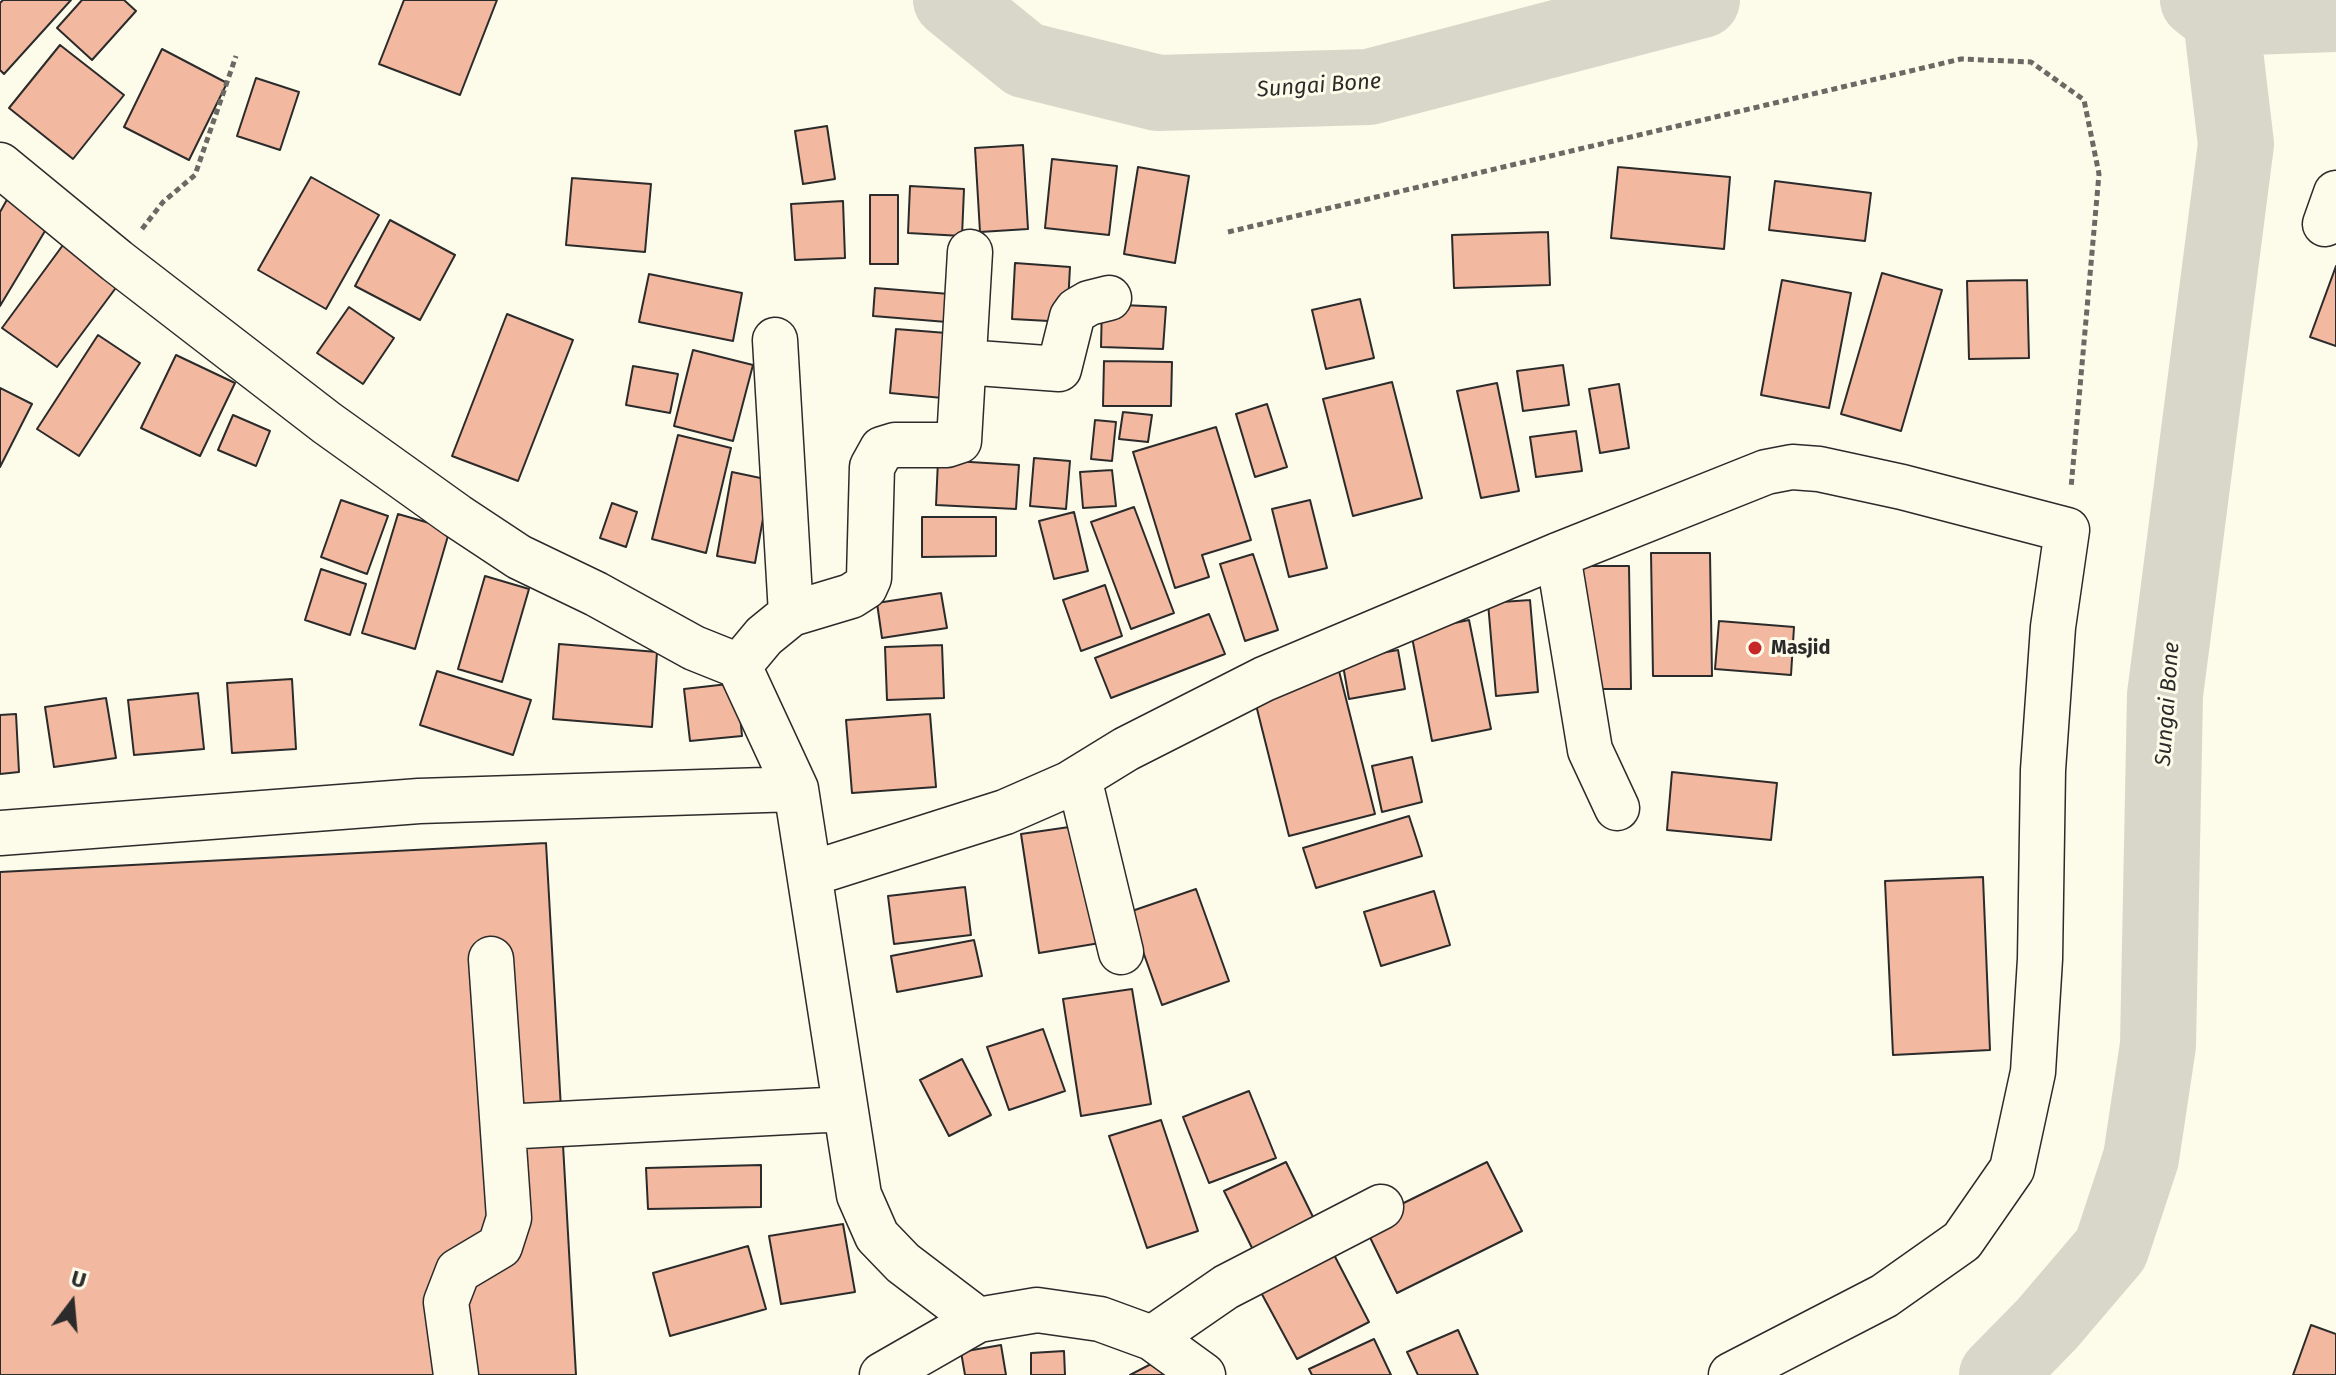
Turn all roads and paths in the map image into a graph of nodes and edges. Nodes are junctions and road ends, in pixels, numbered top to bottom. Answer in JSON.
{"nodes":[{"id":1,"x":236,"y":56,"type":"dead end"},
{"id":2,"x":0,"y":165,"type":"edge"},
{"id":3,"x":1228,"y":232,"type":"dead end"},
{"id":4,"x":970,"y":252,"type":"dead end"},
{"id":5,"x":117,"y":261,"type":"junction"},
{"id":6,"x":1109,"y":298,"type":"dead end"},
{"id":7,"x":775,"y":340,"type":"dead end"},
{"id":8,"x":964,"y":362,"type":"junction"},
{"id":9,"x":2067,"y":530,"type":"junction"},
{"id":10,"x":1558,"y":555,"type":"junction"},
{"id":11,"x":791,"y":614,"type":"junction"},
{"id":12,"x":739,"y":666,"type":"junction"},
{"id":13,"x":1079,"y":778,"type":"junction"},
{"id":14,"x":796,"y":789,"type":"junction"},
{"id":15,"x":1617,"y":808,"type":"dead end"},
{"id":16,"x":0,"y":833,"type":"edge"},
{"id":17,"x":810,"y":874,"type":"junction"},
{"id":18,"x":1121,"y":952,"type":"dead end"},
{"id":19,"x":491,"y":959,"type":"dead end"},
{"id":20,"x":845,"y":1109,"type":"junction"},
{"id":21,"x":503,"y":1127,"type":"junction"},
{"id":22,"x":1381,"y":1207,"type":"dead end"},
{"id":23,"x":978,"y":1320,"type":"junction"},
{"id":24,"x":1152,"y":1338,"type":"junction"},
{"id":25,"x":456,"y":1375,"type":"edge"},
{"id":26,"x":882,"y":1375,"type":"edge"},
{"id":27,"x":1203,"y":1375,"type":"edge"},
{"id":28,"x":1731,"y":1375,"type":"edge"}],
"edges":[{"from":1,"to":5,"type":"path"},
{"from":2,"to":5,"type":"street"},
{"from":3,"to":9,"type":"path"},
{"from":4,"to":8,"type":"street"},
{"from":5,"to":12,"type":"street"},
{"from":6,"to":8,"type":"street"},
{"from":7,"to":11,"type":"street"},
{"from":8,"to":11,"type":"street"},
{"from":9,"to":10,"type":"street"},
{"from":9,"to":28,"type":"street"},
{"from":10,"to":13,"type":"street"},
{"from":10,"to":15,"type":"street"},
{"from":11,"to":12,"type":"street"},
{"from":12,"to":14,"type":"street"},
{"from":13,"to":17,"type":"street"},
{"from":13,"to":18,"type":"street"},
{"from":14,"to":16,"type":"street"},
{"from":14,"to":17,"type":"street"},
{"from":17,"to":20,"type":"street"},
{"from":19,"to":21,"type":"street"},
{"from":20,"to":21,"type":"street"},
{"from":20,"to":23,"type":"street"},
{"from":21,"to":25,"type":"street"},
{"from":22,"to":24,"type":"street"},
{"from":23,"to":24,"type":"street"},
{"from":23,"to":26,"type":"street"},
{"from":24,"to":27,"type":"street"}]}
